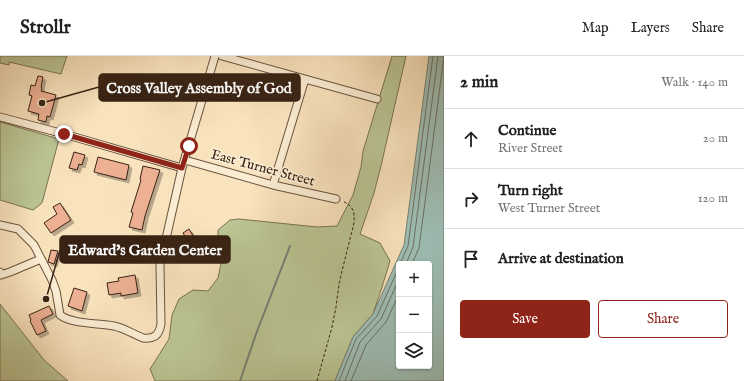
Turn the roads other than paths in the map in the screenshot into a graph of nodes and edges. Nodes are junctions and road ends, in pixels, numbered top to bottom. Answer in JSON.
{"nodes":[{"id":1,"x":215,"y":56,"type":"edge"},
{"id":2,"x":222,"y":56,"type":"edge"},
{"id":3,"x":305,"y":79,"type":"junction"},
{"id":4,"x":377,"y":99,"type":"dead end"},
{"id":5,"x":0,"y":117,"type":"edge"},
{"id":6,"x":185,"y":160,"type":"junction"},
{"id":7,"x":182,"y":168,"type":"junction"},
{"id":8,"x":274,"y":185,"type":"junction"},
{"id":9,"x":336,"y":199,"type":"road end"},
{"id":10,"x":0,"y":225,"type":"edge"},
{"id":11,"x":41,"y":258,"type":"junction"},
{"id":12,"x":0,"y":272,"type":"edge"}],
"edges":[{"from":1,"to":6,"type":"street"},
{"from":2,"to":3,"type":"street"},
{"from":3,"to":4,"type":"street"},
{"from":3,"to":8,"type":"street"},
{"from":5,"to":7,"type":"street"},
{"from":6,"to":7,"type":"street"},
{"from":6,"to":8,"type":"street","name":"East Turner Street"},
{"from":7,"to":11,"type":"street"},
{"from":8,"to":9,"type":"street","name":"East Turner Street"},
{"from":10,"to":11,"type":"street"},
{"from":11,"to":12,"type":"street"}]}
